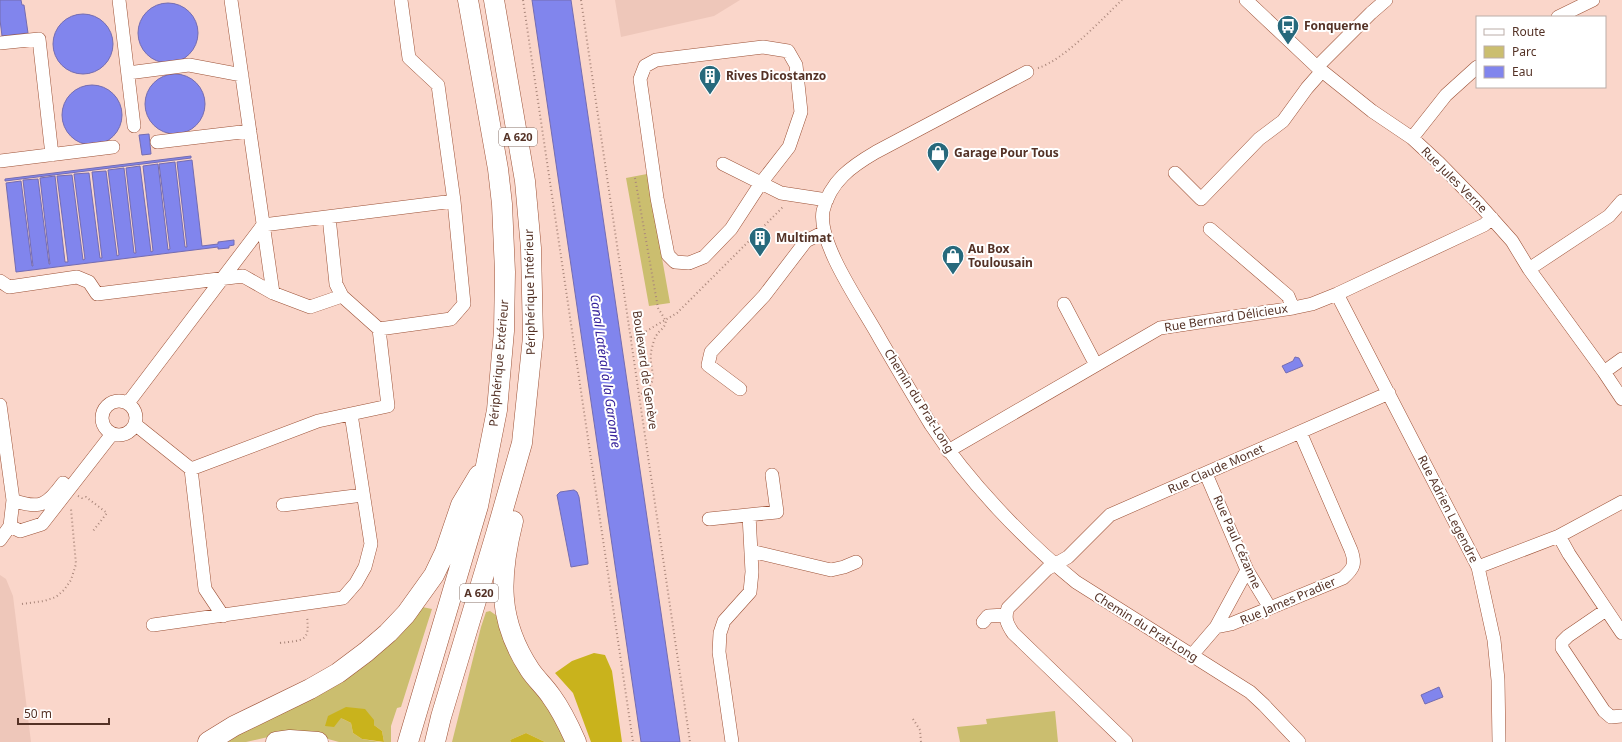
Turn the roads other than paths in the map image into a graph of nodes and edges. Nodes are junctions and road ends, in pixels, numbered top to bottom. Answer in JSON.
{"nodes":[{"id":1,"x":119,"y":0,"type":"edge"},
{"id":2,"x":231,"y":0,"type":"edge"},
{"id":3,"x":401,"y":0,"type":"edge"},
{"id":4,"x":468,"y":0,"type":"edge"},
{"id":5,"x":494,"y":0,"type":"edge"},
{"id":6,"x":1246,"y":0,"type":"edge"},
{"id":7,"x":1386,"y":0,"type":"edge"},
{"id":8,"x":1593,"y":0,"type":"edge"},
{"id":9,"x":1560,"y":16,"type":"edge"},
{"id":10,"x":0,"y":43,"type":"edge"},
{"id":11,"x":1476,"y":68,"type":"edge"},
{"id":12,"x":1320,"y":69,"type":"junction"},
{"id":13,"x":1027,"y":72,"type":"road end"},
{"id":14,"x":128,"y":73,"type":"junction"},
{"id":15,"x":242,"y":75,"type":"junction"},
{"id":16,"x":134,"y":126,"type":"dead end"},
{"id":17,"x":250,"y":131,"type":"junction"},
{"id":18,"x":1412,"y":138,"type":"junction"},
{"id":19,"x":157,"y":142,"type":"dead end"},
{"id":20,"x":113,"y":147,"type":"dead end"},
{"id":21,"x":52,"y":155,"type":"junction"},
{"id":22,"x":0,"y":161,"type":"edge"},
{"id":23,"x":723,"y":164,"type":"dead end"},
{"id":24,"x":1175,"y":173,"type":"dead end"},
{"id":25,"x":761,"y":183,"type":"junction"},
{"id":26,"x":827,"y":200,"type":"junction"},
{"id":27,"x":454,"y":201,"type":"junction"},
{"id":28,"x":1622,"y":201,"type":"edge"},
{"id":29,"x":329,"y":217,"type":"junction"},
{"id":30,"x":1492,"y":218,"type":"junction"},
{"id":31,"x":263,"y":225,"type":"junction"},
{"id":32,"x":1210,"y":229,"type":"dead end"},
{"id":33,"x":824,"y":232,"type":"junction"},
{"id":34,"x":1529,"y":269,"type":"junction"},
{"id":35,"x":222,"y":279,"type":"junction"},
{"id":36,"x":0,"y":281,"type":"edge"},
{"id":37,"x":273,"y":293,"type":"junction"},
{"id":38,"x":1337,"y":294,"type":"junction"},
{"id":39,"x":342,"y":296,"type":"junction"},
{"id":40,"x":1064,"y":304,"type":"dead end"},
{"id":41,"x":1293,"y":308,"type":"junction"},
{"id":42,"x":380,"y":329,"type":"junction"},
{"id":43,"x":1622,"y":360,"type":"edge"},
{"id":44,"x":1096,"y":365,"type":"junction"},
{"id":45,"x":1604,"y":372,"type":"junction"},
{"id":46,"x":740,"y":389,"type":"dead end"},
{"id":47,"x":1389,"y":394,"type":"junction"},
{"id":48,"x":1622,"y":399,"type":"edge"},
{"id":49,"x":128,"y":403,"type":"junction"},
{"id":50,"x":0,"y":405,"type":"edge"},
{"id":51,"x":351,"y":414,"type":"junction"},
{"id":52,"x":136,"y":425,"type":"junction"},
{"id":53,"x":108,"y":431,"type":"junction"},
{"id":54,"x":1300,"y":432,"type":"junction"},
{"id":55,"x":522,"y":443,"type":"junction"},
{"id":56,"x":948,"y":451,"type":"junction"},
{"id":57,"x":487,"y":461,"type":"junction"},
{"id":58,"x":192,"y":469,"type":"junction"},
{"id":59,"x":1206,"y":474,"type":"junction"},
{"id":60,"x":772,"y":475,"type":"dead end"},
{"id":61,"x":364,"y":495,"type":"junction"},
{"id":62,"x":13,"y":500,"type":"junction"},
{"id":63,"x":1622,"y":502,"type":"edge"},
{"id":64,"x":283,"y":505,"type":"dead end"},
{"id":65,"x":749,"y":515,"type":"junction"},
{"id":66,"x":709,"y":519,"type":"dead end"},
{"id":67,"x":10,"y":526,"type":"junction"},
{"id":68,"x":1558,"y":536,"type":"junction"},
{"id":69,"x":0,"y":540,"type":"edge"},
{"id":70,"x":751,"y":551,"type":"junction"},
{"id":71,"x":856,"y":562,"type":"dead end"},
{"id":72,"x":1055,"y":565,"type":"junction"},
{"id":73,"x":1478,"y":567,"type":"junction"},
{"id":74,"x":1247,"y":570,"type":"junction"},
{"id":75,"x":1270,"y":608,"type":"junction"},
{"id":76,"x":1606,"y":610,"type":"junction"},
{"id":77,"x":1006,"y":615,"type":"junction"},
{"id":78,"x":222,"y":616,"type":"junction"},
{"id":79,"x":983,"y":622,"type":"dead end"},
{"id":80,"x":153,"y":626,"type":"dead end"},
{"id":81,"x":1216,"y":627,"type":"junction"},
{"id":82,"x":1622,"y":633,"type":"edge"},
{"id":83,"x":1192,"y":656,"type":"junction"},
{"id":84,"x":1622,"y":716,"type":"edge"},
{"id":85,"x":208,"y":742,"type":"edge"},
{"id":86,"x":276,"y":742,"type":"edge"},
{"id":87,"x":318,"y":742,"type":"edge"},
{"id":88,"x":408,"y":742,"type":"edge"},
{"id":89,"x":435,"y":742,"type":"edge"},
{"id":90,"x":576,"y":742,"type":"edge"},
{"id":91,"x":732,"y":742,"type":"edge"},
{"id":92,"x":1126,"y":742,"type":"edge"},
{"id":93,"x":1298,"y":742,"type":"edge"},
{"id":94,"x":1499,"y":742,"type":"edge"}],
"edges":[{"from":1,"to":14,"type":"street"},
{"from":2,"to":15,"type":"street"},
{"from":3,"to":27,"type":"street"},
{"from":4,"to":57,"type":"highway","name":"Périphérique Extérieur","number":"A 620"},
{"from":5,"to":55,"type":"highway","name":"Périphérique Intérieur","number":"A 620"},
{"from":6,"to":12,"type":"street","name":"Rue Jules Verne"},
{"from":7,"to":12,"type":"street"},
{"from":8,"to":9,"type":"street"},
{"from":10,"to":21,"type":"street"},
{"from":11,"to":18,"type":"street"},
{"from":12,"to":18,"type":"street","name":"Rue Jules Verne"},
{"from":12,"to":24,"type":"street"},
{"from":13,"to":26,"type":"street","name":"Chemin du Prat-Long"},
{"from":14,"to":15,"type":"street"},
{"from":14,"to":16,"type":"street"},
{"from":15,"to":17,"type":"street"},
{"from":17,"to":19,"type":"street"},
{"from":17,"to":31,"type":"street"},
{"from":18,"to":30,"type":"street","name":"Rue Jules Verne"},
{"from":20,"to":21,"type":"street"},
{"from":21,"to":22,"type":"street"},
{"from":23,"to":25,"type":"street"},
{"from":25,"to":25,"type":"street"},
{"from":25,"to":26,"type":"street"},
{"from":26,"to":33,"type":"street","name":"Chemin du Prat-Long"},
{"from":27,"to":29,"type":"street"},
{"from":27,"to":42,"type":"street"},
{"from":28,"to":34,"type":"street"},
{"from":29,"to":31,"type":"street"},
{"from":29,"to":39,"type":"street"},
{"from":30,"to":34,"type":"street","name":"Rue Jules Verne"},
{"from":30,"to":38,"type":"street","name":"Rue Bernard Délicieux"},
{"from":31,"to":35,"type":"street"},
{"from":31,"to":37,"type":"street"},
{"from":32,"to":41,"type":"street"},
{"from":33,"to":46,"type":"street"},
{"from":33,"to":56,"type":"street","name":"Chemin du Prat-Long"},
{"from":34,"to":45,"type":"street","name":"Rue Jules Verne"},
{"from":35,"to":36,"type":"street"},
{"from":35,"to":37,"type":"street"},
{"from":35,"to":49,"type":"street"},
{"from":37,"to":39,"type":"street"},
{"from":38,"to":41,"type":"street","name":"Rue Bernard Délicieux"},
{"from":38,"to":47,"type":"street","name":"Rue Adrien Legendre"},
{"from":39,"to":42,"type":"street"},
{"from":40,"to":44,"type":"street"},
{"from":41,"to":44,"type":"street","name":"Rue Bernard Délicieux"},
{"from":42,"to":51,"type":"street"},
{"from":43,"to":45,"type":"street"},
{"from":44,"to":56,"type":"street","name":"Rue Bernard Délicieux"},
{"from":45,"to":48,"type":"street","name":"Rue Jules Verne"},
{"from":47,"to":54,"type":"street","name":"Rue Claude Monet"},
{"from":47,"to":73,"type":"street","name":"Rue Adrien Legendre"},
{"from":49,"to":52,"type":"street"},
{"from":49,"to":53,"type":"street"},
{"from":50,"to":62,"type":"street"},
{"from":51,"to":58,"type":"street"},
{"from":51,"to":61,"type":"street"},
{"from":52,"to":53,"type":"street"},
{"from":52,"to":58,"type":"street"},
{"from":53,"to":62,"type":"street"},
{"from":53,"to":67,"type":"street"},
{"from":54,"to":59,"type":"street","name":"Rue Claude Monet"},
{"from":54,"to":75,"type":"street","name":"Rue James Pradier"},
{"from":55,"to":89,"type":"highway","name":"Périphérique Intérieur","number":"A 620"},
{"from":55,"to":90,"type":"highway"},
{"from":56,"to":72,"type":"street","name":"Chemin du Prat-Long"},
{"from":57,"to":85,"type":"highway"},
{"from":57,"to":88,"type":"highway","name":"Périphérique Extérieur","number":"A 620"},
{"from":58,"to":78,"type":"street"},
{"from":59,"to":72,"type":"street","name":"Rue Claude Monet"},
{"from":59,"to":74,"type":"street","name":"Rue Paul Cézanne"},
{"from":60,"to":65,"type":"street"},
{"from":61,"to":64,"type":"street"},
{"from":61,"to":78,"type":"street"},
{"from":62,"to":67,"type":"street"},
{"from":63,"to":68,"type":"street"},
{"from":65,"to":66,"type":"street"},
{"from":65,"to":70,"type":"street"},
{"from":67,"to":69,"type":"street"},
{"from":68,"to":73,"type":"street"},
{"from":68,"to":76,"type":"street"},
{"from":70,"to":71,"type":"street"},
{"from":70,"to":91,"type":"street"},
{"from":72,"to":77,"type":"street","name":"Rue Claude Monet"},
{"from":72,"to":83,"type":"street","name":"Chemin du Prat-Long"},
{"from":73,"to":94,"type":"street","name":"Rue Adrien Legendre"},
{"from":74,"to":75,"type":"street","name":"Rue Paul Cézanne"},
{"from":74,"to":81,"type":"street","name":"Rue James Pradier"},
{"from":75,"to":81,"type":"street","name":"Rue James Pradier"},
{"from":76,"to":82,"type":"street"},
{"from":76,"to":84,"type":"street"},
{"from":77,"to":79,"type":"street"},
{"from":77,"to":92,"type":"street"},
{"from":78,"to":80,"type":"street"},
{"from":81,"to":83,"type":"street","name":"Rue James Pradier"},
{"from":83,"to":93,"type":"street","name":"Chemin du Prat-Long"},
{"from":86,"to":87,"type":"highway"}]}
